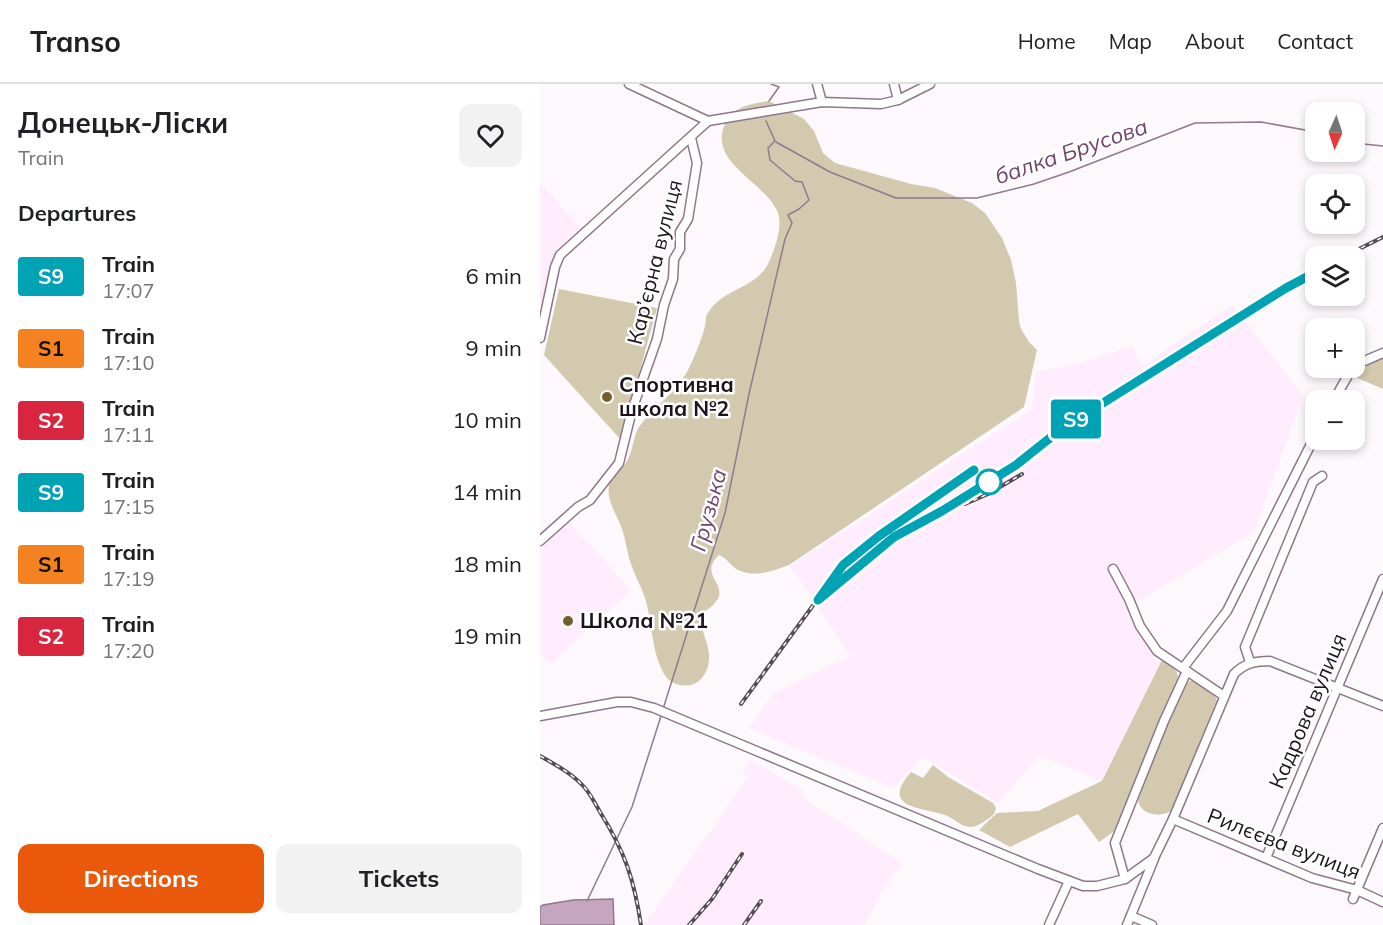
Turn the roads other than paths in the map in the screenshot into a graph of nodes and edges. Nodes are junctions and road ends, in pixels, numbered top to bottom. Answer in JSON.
{"nodes":[{"id":1,"x":629,"y":84,"type":"edge"},
{"id":2,"x":817,"y":84,"type":"edge"},
{"id":3,"x":894,"y":84,"type":"edge"},
{"id":4,"x":930,"y":84,"type":"edge"},
{"id":5,"x":898,"y":100,"type":"junction"},
{"id":6,"x":822,"y":102,"type":"junction"},
{"id":7,"x":708,"y":121,"type":"junction"},
{"id":8,"x":691,"y":138,"type":"junction"},
{"id":9,"x":540,"y":338,"type":"edge"},
{"id":10,"x":1383,"y":352,"type":"edge"},
{"id":11,"x":1365,"y":361,"type":"edge"},
{"id":12,"x":1308,"y":450,"type":"edge"},
{"id":13,"x":1322,"y":476,"type":"dead end"},
{"id":14,"x":540,"y":541,"type":"edge"},
{"id":15,"x":1113,"y":569,"type":"dead end"},
{"id":16,"x":1383,"y":579,"type":"edge"},
{"id":17,"x":1250,"y":662,"type":"junction"},
{"id":18,"x":1185,"y":670,"type":"junction"},
{"id":19,"x":1336,"y":687,"type":"junction"},
{"id":20,"x":1224,"y":696,"type":"junction"},
{"id":21,"x":1383,"y":706,"type":"edge"},
{"id":22,"x":540,"y":716,"type":"edge"},
{"id":23,"x":1173,"y":819,"type":"junction"},
{"id":24,"x":1383,"y":828,"type":"edge"},
{"id":25,"x":1154,"y":858,"type":"junction"},
{"id":26,"x":1266,"y":858,"type":"junction"},
{"id":27,"x":1125,"y":879,"type":"junction"},
{"id":28,"x":1069,"y":881,"type":"junction"},
{"id":29,"x":1357,"y":890,"type":"junction"},
{"id":30,"x":1353,"y":899,"type":"dead end"},
{"id":31,"x":1383,"y":902,"type":"edge"},
{"id":32,"x":1129,"y":921,"type":"edge"},
{"id":33,"x":1049,"y":925,"type":"edge"},
{"id":34,"x":1152,"y":925,"type":"edge"}],
"edges":[{"from":1,"to":7,"type":"street"},
{"from":2,"to":6,"type":"street"},
{"from":3,"to":5,"type":"street"},
{"from":4,"to":5,"type":"street"},
{"from":5,"to":6,"type":"street"},
{"from":6,"to":7,"type":"street"},
{"from":7,"to":8,"type":"street"},
{"from":8,"to":9,"type":"street"},
{"from":8,"to":14,"type":"street","name":"Кар’єрна вулиця"},
{"from":10,"to":11,"type":"street"},
{"from":12,"to":18,"type":"street"},
{"from":13,"to":17,"type":"street"},
{"from":15,"to":18,"type":"street"},
{"from":16,"to":19,"type":"street","name":"Кадрова вулиця"},
{"from":17,"to":19,"type":"street"},
{"from":17,"to":20,"type":"street"},
{"from":18,"to":20,"type":"street"},
{"from":18,"to":27,"type":"street"},
{"from":19,"to":21,"type":"street"},
{"from":19,"to":26,"type":"street","name":"Кадрова вулиця"},
{"from":20,"to":23,"type":"street"},
{"from":22,"to":28,"type":"street"},
{"from":23,"to":25,"type":"street"},
{"from":23,"to":26,"type":"street","name":"Рилєєва вулиця"},
{"from":24,"to":29,"type":"street"},
{"from":25,"to":27,"type":"street"},
{"from":25,"to":32,"type":"street"},
{"from":26,"to":29,"type":"street","name":"Рилєєва вулиця"},
{"from":27,"to":28,"type":"street"},
{"from":28,"to":33,"type":"street"},
{"from":29,"to":30,"type":"street"},
{"from":29,"to":31,"type":"street","name":"Рилєєва вулиця"},
{"from":32,"to":34,"type":"street"}]}
